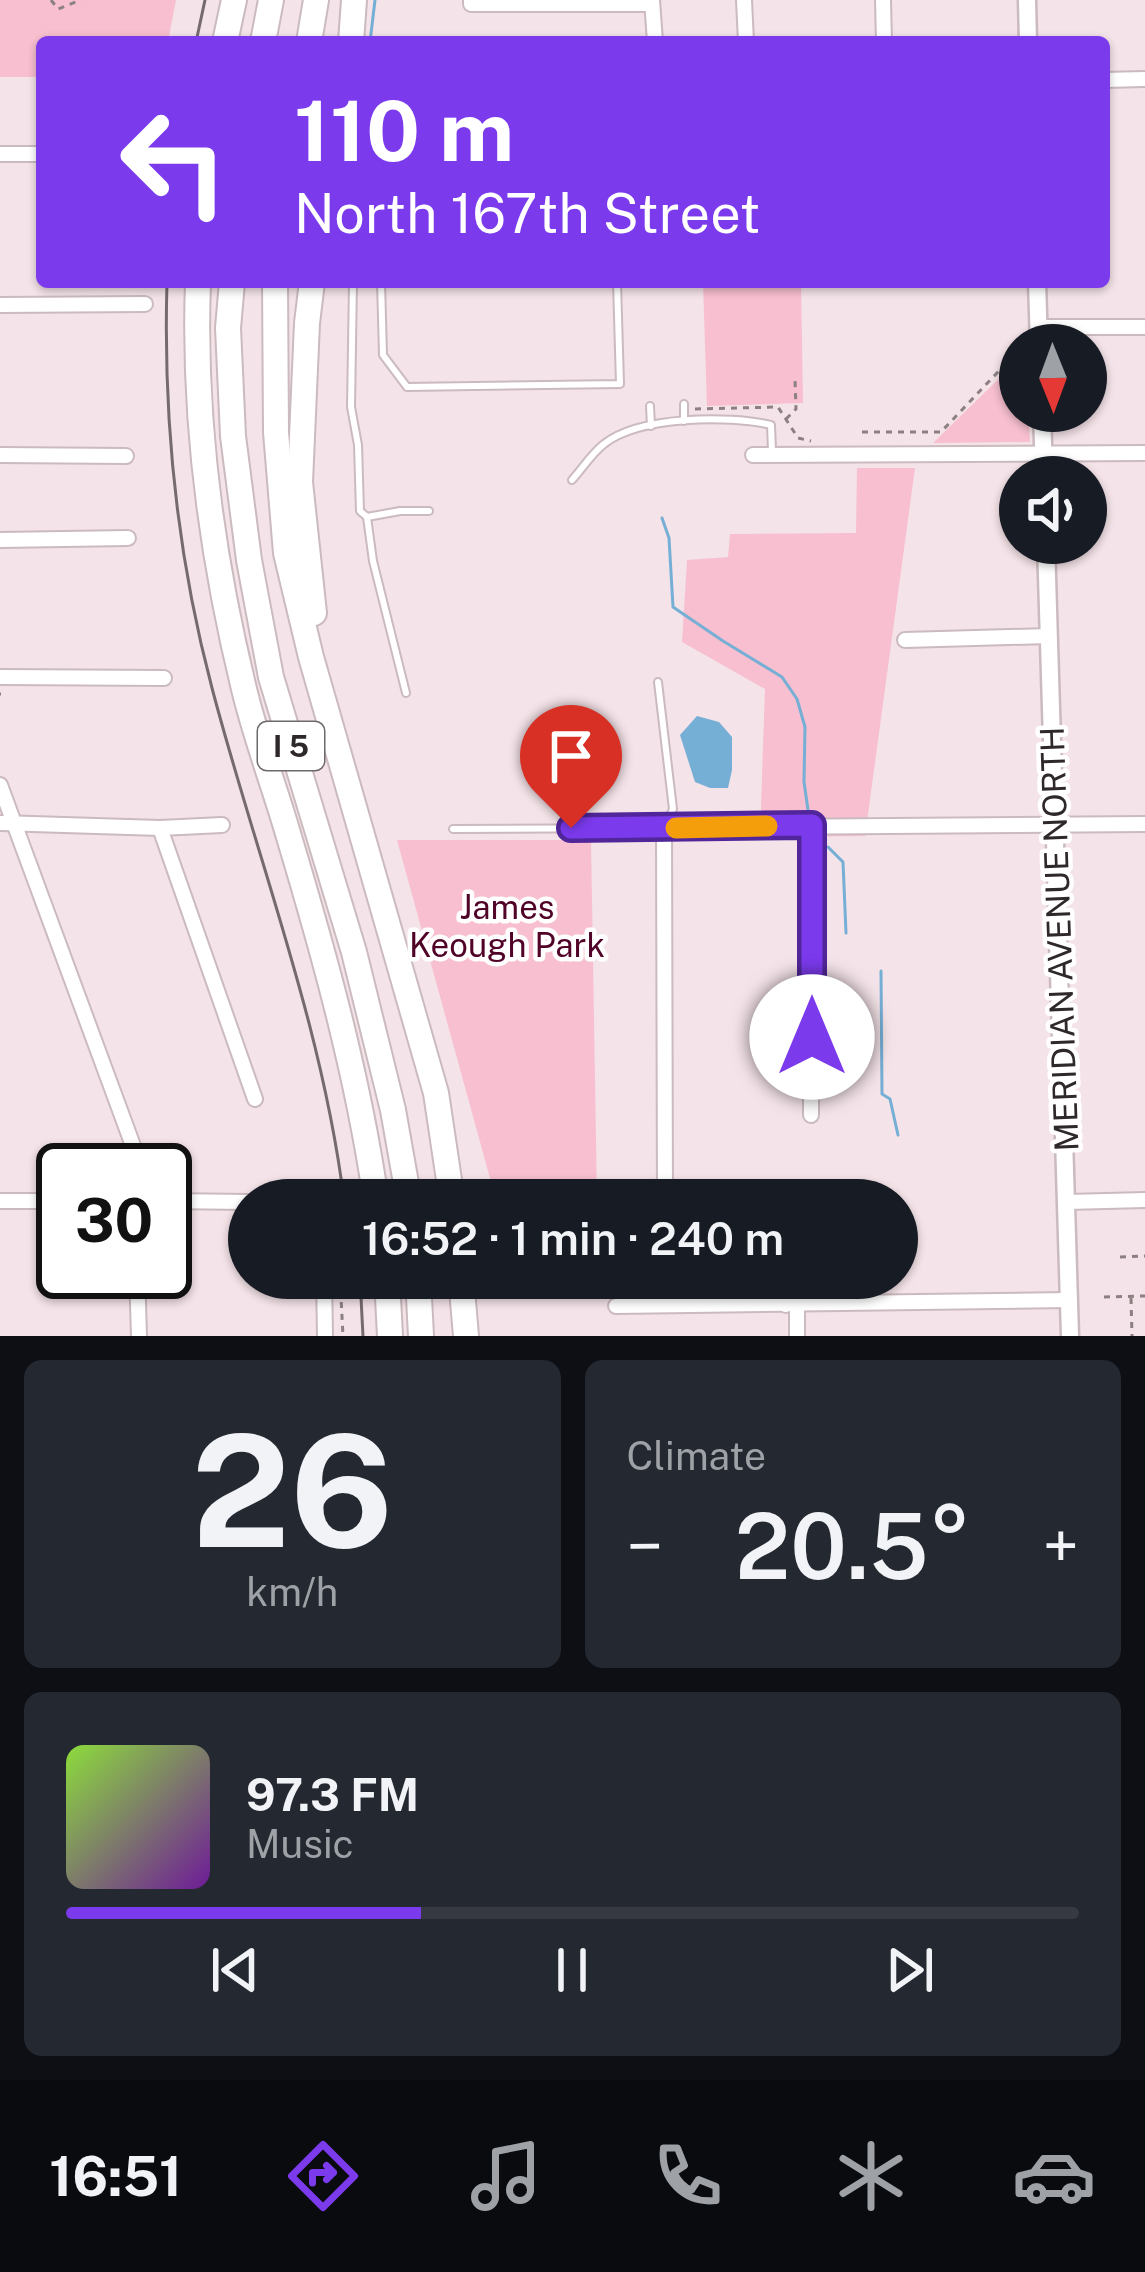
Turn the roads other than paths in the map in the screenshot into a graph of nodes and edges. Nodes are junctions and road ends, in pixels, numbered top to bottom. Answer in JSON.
{"nodes":[{"id":1,"x":234,"y":0,"type":"edge"},
{"id":2,"x":271,"y":0,"type":"edge"},
{"id":3,"x":316,"y":0,"type":"edge"},
{"id":4,"x":354,"y":0,"type":"edge"},
{"id":5,"x":743,"y":0,"type":"edge"},
{"id":6,"x":883,"y":0,"type":"edge"},
{"id":7,"x":1028,"y":0,"type":"edge"},
{"id":8,"x":471,"y":2,"type":"edge"},
{"id":9,"x":652,"y":2,"type":"edge"},
{"id":10,"x":226,"y":36,"type":"edge"},
{"id":11,"x":264,"y":36,"type":"edge"},
{"id":12,"x":310,"y":36,"type":"edge"},
{"id":13,"x":351,"y":36,"type":"edge"},
{"id":14,"x":655,"y":36,"type":"edge"},
{"id":15,"x":746,"y":36,"type":"edge"},
{"id":16,"x":884,"y":36,"type":"edge"},
{"id":17,"x":1028,"y":36,"type":"edge"},
{"id":18,"x":1145,"y":79,"type":"edge"},
{"id":19,"x":1110,"y":80,"type":"edge"},
{"id":20,"x":0,"y":154,"type":"edge"},
{"id":21,"x":36,"y":154,"type":"edge"},
{"id":22,"x":199,"y":288,"type":"edge"},
{"id":23,"x":231,"y":288,"type":"edge"},
{"id":24,"x":274,"y":288,"type":"edge"},
{"id":25,"x":311,"y":288,"type":"edge"},
{"id":26,"x":353,"y":288,"type":"edge"},
{"id":27,"x":381,"y":288,"type":"edge"},
{"id":28,"x":617,"y":288,"type":"edge"},
{"id":29,"x":1037,"y":288,"type":"edge"},
{"id":30,"x":145,"y":304,"type":"dead end"},
{"id":31,"x":0,"y":305,"type":"edge"},
{"id":32,"x":1039,"y":324,"type":"edge"},
{"id":33,"x":1145,"y":327,"type":"edge"},
{"id":34,"x":1107,"y":330,"type":"edge"},
{"id":35,"x":684,"y":404,"type":"dead end"},
{"id":36,"x":650,"y":406,"type":"dead end"},
{"id":37,"x":684,"y":422,"type":"junction"},
{"id":38,"x":651,"y":426,"type":"junction"},
{"id":39,"x":1042,"y":432,"type":"edge"},
{"id":40,"x":1145,"y":453,"type":"edge"},
{"id":41,"x":752,"y":454,"type":"dead end"},
{"id":42,"x":772,"y":454,"type":"junction"},
{"id":43,"x":1043,"y":454,"type":"junction"},
{"id":44,"x":0,"y":455,"type":"edge"},
{"id":45,"x":126,"y":456,"type":"dead end"},
{"id":46,"x":572,"y":480,"type":"dead end"},
{"id":47,"x":429,"y":511,"type":"dead end"},
{"id":48,"x":367,"y":517,"type":"junction"},
{"id":49,"x":128,"y":538,"type":"dead end"},
{"id":50,"x":0,"y":540,"type":"edge"},
{"id":51,"x":1046,"y":564,"type":"edge"},
{"id":52,"x":1048,"y":636,"type":"junction"},
{"id":53,"x":905,"y":640,"type":"dead end"},
{"id":54,"x":311,"y":657,"type":"junction"},
{"id":55,"x":0,"y":676,"type":"edge"},
{"id":56,"x":164,"y":678,"type":"dead end"},
{"id":57,"x":658,"y":682,"type":"dead end"},
{"id":58,"x":406,"y":693,"type":"dead end"},
{"id":59,"x":0,"y":785,"type":"edge"},
{"id":60,"x":8,"y":823,"type":"edge"},
{"id":61,"x":1145,"y":824,"type":"edge"},
{"id":62,"x":222,"y":825,"type":"dead end"},
{"id":63,"x":812,"y":825,"type":"junction"},
{"id":64,"x":1056,"y":825,"type":"junction"},
{"id":65,"x":160,"y":828,"type":"junction"},
{"id":66,"x":656,"y":828,"type":"junction"},
{"id":67,"x":453,"y":829,"type":"dead end"},
{"id":68,"x":255,"y":1099,"type":"dead end"},
{"id":69,"x":812,"y":1115,"type":"dead end"},
{"id":70,"x":132,"y":1143,"type":"edge"},
{"id":71,"x":373,"y":1179,"type":"edge"},
{"id":72,"x":405,"y":1179,"type":"edge"},
{"id":73,"x":449,"y":1179,"type":"edge"},
{"id":74,"x":664,"y":1179,"type":"edge"},
{"id":75,"x":1145,"y":1200,"type":"edge"},
{"id":76,"x":0,"y":1201,"type":"edge"},
{"id":77,"x":36,"y":1201,"type":"edge"},
{"id":78,"x":192,"y":1202,"type":"edge"},
{"id":79,"x":228,"y":1202,"type":"edge"},
{"id":80,"x":1067,"y":1202,"type":"junction"},
{"id":81,"x":138,"y":1299,"type":"edge"},
{"id":82,"x":325,"y":1299,"type":"edge"},
{"id":83,"x":388,"y":1299,"type":"edge"},
{"id":84,"x":419,"y":1299,"type":"edge"},
{"id":85,"x":463,"y":1299,"type":"edge"},
{"id":86,"x":790,"y":1299,"type":"edge"},
{"id":87,"x":1069,"y":1300,"type":"junction"},
{"id":88,"x":792,"y":1305,"type":"junction"},
{"id":89,"x":616,"y":1306,"type":"dead end"},
{"id":90,"x":139,"y":1336,"type":"edge"},
{"id":91,"x":326,"y":1336,"type":"edge"},
{"id":92,"x":390,"y":1336,"type":"edge"},
{"id":93,"x":421,"y":1336,"type":"edge"},
{"id":94,"x":466,"y":1336,"type":"edge"},
{"id":95,"x":797,"y":1336,"type":"edge"},
{"id":96,"x":1070,"y":1336,"type":"edge"}],
"edges":[{"from":1,"to":10,"type":"highway"},
{"from":2,"to":11,"type":"highway"},
{"from":3,"to":12,"type":"highway"},
{"from":4,"to":13,"type":"highway"},
{"from":5,"to":15,"type":"street"},
{"from":6,"to":16,"type":"street"},
{"from":7,"to":17,"type":"street"},
{"from":8,"to":9,"type":"street"},
{"from":9,"to":14,"type":"street"},
{"from":18,"to":19,"type":"street"},
{"from":20,"to":21,"type":"street"},
{"from":22,"to":71,"type":"highway"},
{"from":23,"to":72,"type":"highway","number":"I 5"},
{"from":24,"to":54,"type":"highway","number":"I 5"},
{"from":25,"to":54,"type":"highway"},
{"from":26,"to":48,"type":"lane"},
{"from":27,"to":28,"type":"lane"},
{"from":29,"to":32,"type":"street"},
{"from":30,"to":31,"type":"street"},
{"from":33,"to":34,"type":"street"},
{"from":35,"to":37,"type":"lane"},
{"from":36,"to":38,"type":"lane"},
{"from":37,"to":38,"type":"lane"},
{"from":37,"to":42,"type":"lane"},
{"from":38,"to":46,"type":"lane"},
{"from":39,"to":43,"type":"street"},
{"from":40,"to":43,"type":"street"},
{"from":41,"to":42,"type":"street"},
{"from":42,"to":43,"type":"street"},
{"from":44,"to":45,"type":"street"},
{"from":47,"to":48,"type":"lane"},
{"from":48,"to":58,"type":"lane"},
{"from":49,"to":50,"type":"street"},
{"from":51,"to":52,"type":"street","name":"MERIDIAN AVENUE NORTH"},
{"from":52,"to":53,"type":"street"},
{"from":52,"to":64,"type":"street","name":"MERIDIAN AVENUE NORTH"},
{"from":54,"to":73,"type":"highway","number":"I 5"},
{"from":55,"to":56,"type":"street"},
{"from":57,"to":66,"type":"lane"},
{"from":59,"to":60,"type":"street"},
{"from":60,"to":65,"type":"street"},
{"from":60,"to":70,"type":"street"},
{"from":61,"to":64,"type":"street"},
{"from":62,"to":65,"type":"street"},
{"from":63,"to":64,"type":"street"},
{"from":63,"to":66,"type":"street"},
{"from":63,"to":69,"type":"street"},
{"from":64,"to":80,"type":"street","name":"MERIDIAN AVENUE NORTH"},
{"from":65,"to":68,"type":"street"},
{"from":66,"to":67,"type":"lane"},
{"from":66,"to":74,"type":"street"},
{"from":75,"to":80,"type":"street"},
{"from":76,"to":77,"type":"street"},
{"from":78,"to":79,"type":"street"},
{"from":80,"to":87,"type":"street","name":"MERIDIAN AVENUE NORTH"},
{"from":81,"to":90,"type":"street"},
{"from":82,"to":91,"type":"street"},
{"from":83,"to":92,"type":"highway"},
{"from":84,"to":93,"type":"highway"},
{"from":85,"to":94,"type":"highway"},
{"from":86,"to":88,"type":"street"},
{"from":87,"to":88,"type":"street"},
{"from":87,"to":96,"type":"street","name":"MERIDIAN AVENUE NORTH"},
{"from":88,"to":89,"type":"street"},
{"from":88,"to":95,"type":"street"}]}
